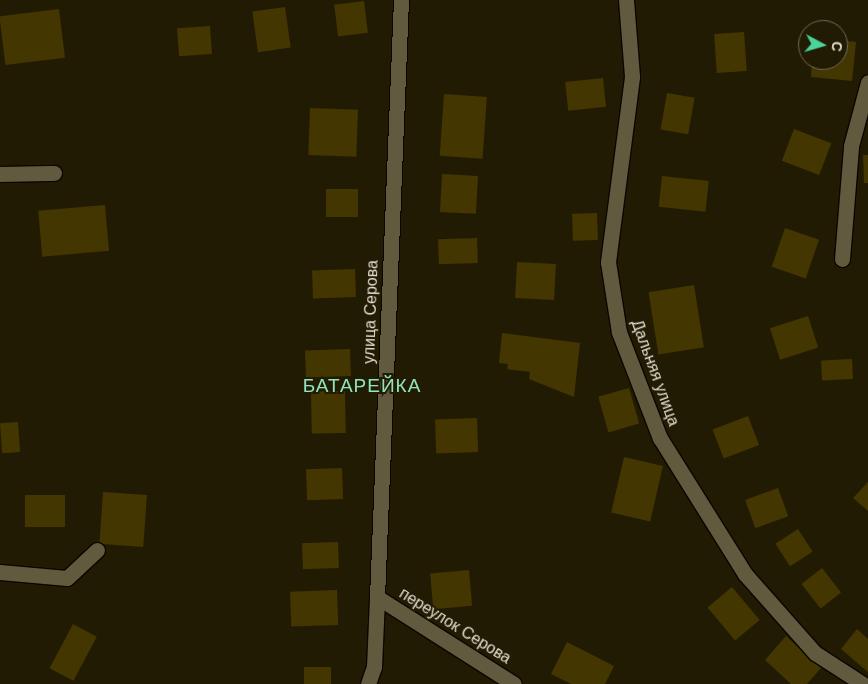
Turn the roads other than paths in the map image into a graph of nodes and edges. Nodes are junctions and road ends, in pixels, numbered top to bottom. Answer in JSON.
{"nodes":[{"id":1,"x":401,"y":0,"type":"edge"},
{"id":2,"x":626,"y":0,"type":"edge"},
{"id":3,"x":868,"y":82,"type":"edge"},
{"id":4,"x":54,"y":173,"type":"dead end"},
{"id":5,"x":0,"y":174,"type":"edge"},
{"id":6,"x":842,"y":258,"type":"dead end"},
{"id":7,"x":97,"y":550,"type":"dead end"},
{"id":8,"x":0,"y":572,"type":"edge"},
{"id":9,"x":377,"y":597,"type":"junction"},
{"id":10,"x":368,"y":684,"type":"edge"},
{"id":11,"x":514,"y":684,"type":"edge"},
{"id":12,"x":863,"y":684,"type":"edge"}],
"edges":[{"from":1,"to":9,"type":"street","name":"улица Серова"},
{"from":2,"to":12,"type":"street","name":"Дальняя улица"},
{"from":3,"to":6,"type":"street"},
{"from":4,"to":5,"type":"street"},
{"from":7,"to":8,"type":"street"},
{"from":9,"to":10,"type":"street","name":"улица Серова"},
{"from":9,"to":11,"type":"street","name":"переулок Серова"}]}
